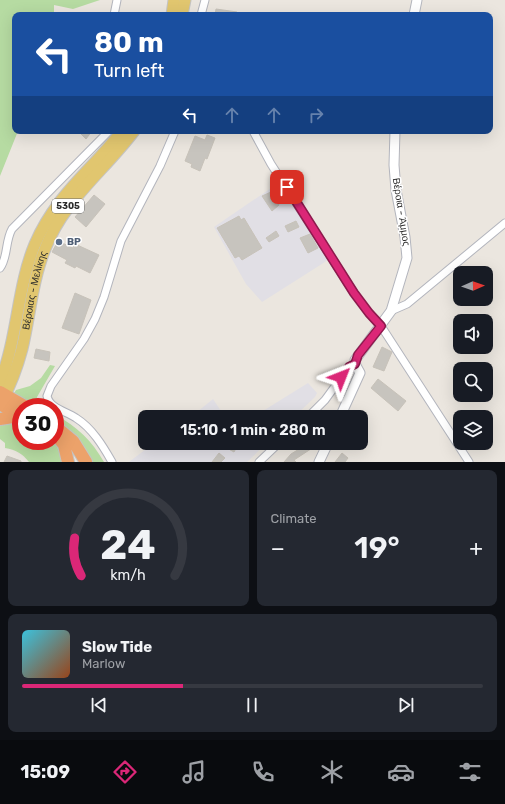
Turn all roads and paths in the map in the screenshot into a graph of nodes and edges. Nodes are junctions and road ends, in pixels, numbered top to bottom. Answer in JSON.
{"nodes":[{"id":1,"x":117,"y":0,"type":"edge"},
{"id":2,"x":174,"y":0,"type":"edge"},
{"id":3,"x":185,"y":0,"type":"edge"},
{"id":4,"x":205,"y":0,"type":"edge"},
{"id":5,"x":417,"y":0,"type":"edge"},
{"id":6,"x":115,"y":12,"type":"edge"},
{"id":7,"x":172,"y":12,"type":"edge"},
{"id":8,"x":183,"y":12,"type":"edge"},
{"id":9,"x":202,"y":12,"type":"edge"},
{"id":10,"x":415,"y":12,"type":"edge"},
{"id":11,"x":106,"y":134,"type":"edge"},
{"id":12,"x":119,"y":134,"type":"edge"},
{"id":13,"x":131,"y":134,"type":"edge"},
{"id":14,"x":174,"y":134,"type":"edge"},
{"id":15,"x":255,"y":134,"type":"edge"},
{"id":16,"x":395,"y":134,"type":"edge"},
{"id":17,"x":505,"y":223,"type":"edge"},
{"id":18,"x":0,"y":268,"type":"edge"},
{"id":19,"x":391,"y":311,"type":"junction"},
{"id":20,"x":381,"y":326,"type":"junction"},
{"id":21,"x":355,"y":364,"type":"junction"},
{"id":22,"x":0,"y":382,"type":"edge"},
{"id":23,"x":1,"y":400,"type":"edge"},
{"id":24,"x":12,"y":407,"type":"edge"},
{"id":25,"x":315,"y":410,"type":"edge"},
{"id":26,"x":343,"y":410,"type":"edge"},
{"id":27,"x":12,"y":416,"type":"edge"},
{"id":28,"x":0,"y":419,"type":"edge"},
{"id":29,"x":64,"y":434,"type":"edge"},
{"id":30,"x":64,"y":445,"type":"edge"},
{"id":31,"x":272,"y":450,"type":"edge"},
{"id":32,"x":325,"y":450,"type":"edge"},
{"id":33,"x":68,"y":462,"type":"edge"},
{"id":34,"x":86,"y":462,"type":"edge"},
{"id":35,"x":112,"y":462,"type":"edge"},
{"id":36,"x":259,"y":462,"type":"edge"},
{"id":37,"x":319,"y":462,"type":"edge"},
{"id":38,"x":469,"y":462,"type":"edge"}],
"edges":[{"from":1,"to":6,"type":"street"},
{"from":2,"to":7,"type":"main road"},
{"from":3,"to":8,"type":"main road"},
{"from":4,"to":9,"type":"street"},
{"from":5,"to":10,"type":"street"},
{"from":11,"to":18,"type":"street"},
{"from":12,"to":22,"type":"main road","name":"Βέροιας - Μελίκης","number":"5305"},
{"from":13,"to":23,"type":"main road","name":"Βέροιας - Μελίκης","number":"5305"},
{"from":14,"to":35,"type":"street"},
{"from":15,"to":20,"type":"street"},
{"from":16,"to":19,"type":"street","name":"Βέροια - Άμμος"},
{"from":17,"to":19,"type":"street"},
{"from":19,"to":20,"type":"street","name":"Βέροια - Άμμος"},
{"from":20,"to":21,"type":"street","name":"Βέροια - Άμμος"},
{"from":20,"to":38,"type":"street"},
{"from":21,"to":25,"type":"street"},
{"from":21,"to":26,"type":"street"},
{"from":23,"to":24,"type":"highway"},
{"from":27,"to":28,"type":"highway"},
{"from":29,"to":34,"type":"highway"},
{"from":30,"to":33,"type":"highway"},
{"from":31,"to":36,"type":"street"},
{"from":32,"to":37,"type":"street"}]}
